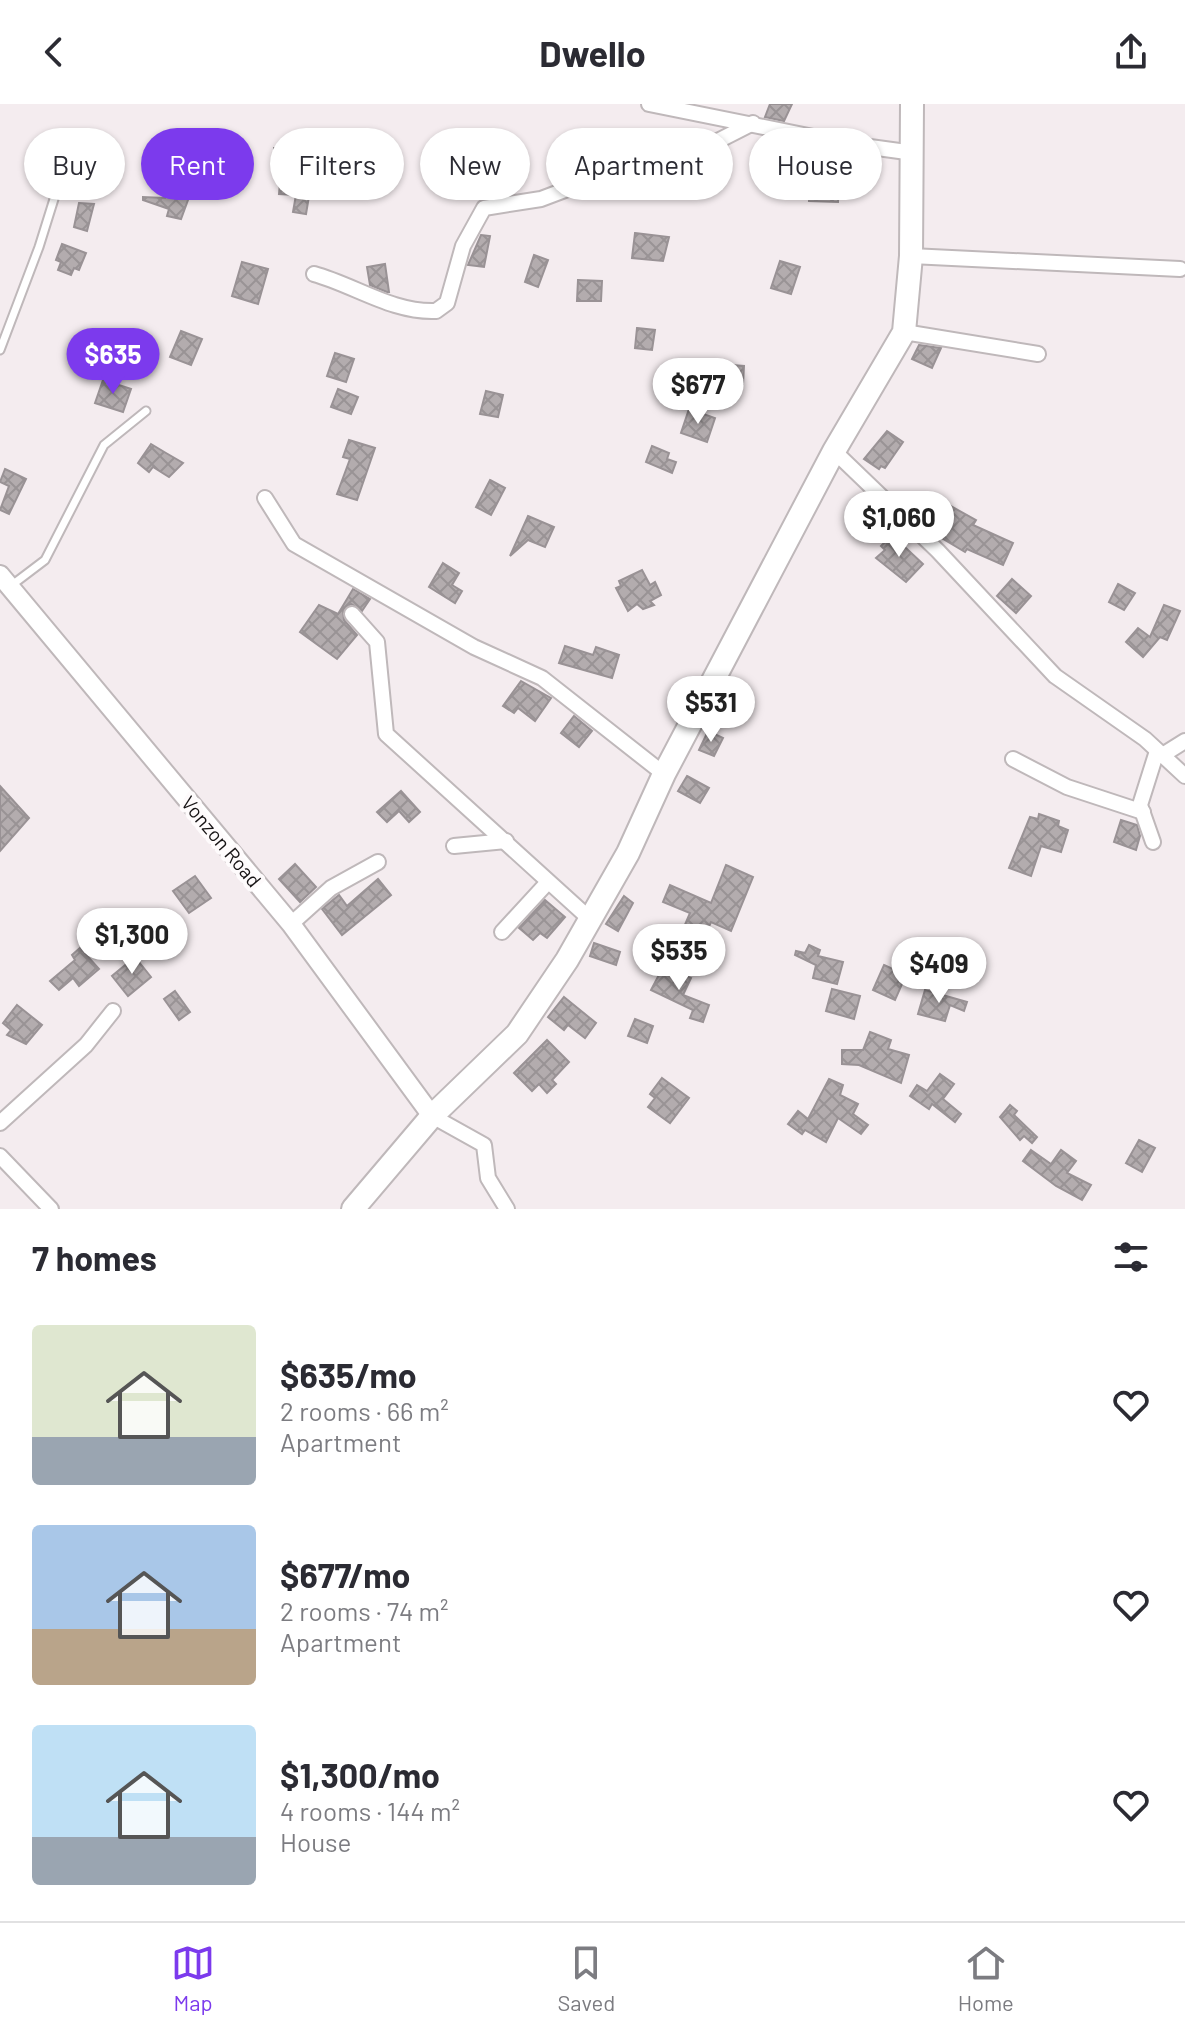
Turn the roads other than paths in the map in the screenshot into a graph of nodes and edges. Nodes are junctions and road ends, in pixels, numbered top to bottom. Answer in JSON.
{"nodes":[{"id":1,"x":649,"y":104,"type":"edge"},
{"id":2,"x":912,"y":104,"type":"edge"},
{"id":3,"x":753,"y":123,"type":"junction"},
{"id":4,"x":914,"y":153,"type":"junction"},
{"id":5,"x":54,"y":200,"type":"edge"},
{"id":6,"x":911,"y":256,"type":"junction"},
{"id":7,"x":1180,"y":269,"type":"dead end"},
{"id":8,"x":314,"y":274,"type":"dead end"},
{"id":9,"x":904,"y":332,"type":"junction"},
{"id":10,"x":0,"y":350,"type":"edge"},
{"id":11,"x":1038,"y":354,"type":"dead end"},
{"id":12,"x":146,"y":411,"type":"dead end"},
{"id":13,"x":834,"y":451,"type":"junction"},
{"id":14,"x":265,"y":498,"type":"dead end"},
{"id":15,"x":5,"y":581,"type":"edge"},
{"id":16,"x":352,"y":614,"type":"dead end"},
{"id":17,"x":1185,"y":741,"type":"edge"},
{"id":18,"x":1159,"y":753,"type":"junction"},
{"id":19,"x":1013,"y":759,"type":"dead end"},
{"id":20,"x":664,"y":774,"type":"junction"},
{"id":21,"x":1185,"y":776,"type":"edge"},
{"id":22,"x":1143,"y":812,"type":"junction"},
{"id":23,"x":506,"y":841,"type":"junction"},
{"id":24,"x":1153,"y":842,"type":"dead end"},
{"id":25,"x":454,"y":846,"type":"dead end"},
{"id":26,"x":378,"y":862,"type":"dead end"},
{"id":27,"x":548,"y":882,"type":"junction"},
{"id":28,"x":591,"y":920,"type":"junction"},
{"id":29,"x":291,"y":924,"type":"junction"},
{"id":30,"x":502,"y":932,"type":"dead end"},
{"id":31,"x":113,"y":1011,"type":"dead end"},
{"id":32,"x":432,"y":1116,"type":"junction"},
{"id":33,"x":0,"y":1123,"type":"edge"},
{"id":34,"x":0,"y":1156,"type":"edge"},
{"id":35,"x":51,"y":1209,"type":"edge"},
{"id":36,"x":353,"y":1209,"type":"edge"},
{"id":37,"x":507,"y":1209,"type":"edge"}],
"edges":[{"from":1,"to":3,"type":"street"},
{"from":2,"to":4,"type":"main road"},
{"from":3,"to":4,"type":"street"},
{"from":3,"to":8,"type":"street"},
{"from":4,"to":6,"type":"main road"},
{"from":5,"to":10,"type":"lane"},
{"from":6,"to":7,"type":"street"},
{"from":6,"to":9,"type":"main road"},
{"from":9,"to":11,"type":"street"},
{"from":9,"to":13,"type":"main road"},
{"from":12,"to":15,"type":"lane"},
{"from":13,"to":18,"type":"street"},
{"from":13,"to":20,"type":"main road"},
{"from":14,"to":20,"type":"street"},
{"from":15,"to":29,"type":"street","name":"Vonzon Road"},
{"from":16,"to":23,"type":"street"},
{"from":17,"to":18,"type":"street"},
{"from":18,"to":21,"type":"street"},
{"from":18,"to":22,"type":"street"},
{"from":19,"to":22,"type":"street"},
{"from":20,"to":28,"type":"main road"},
{"from":22,"to":24,"type":"street"},
{"from":23,"to":25,"type":"street"},
{"from":23,"to":27,"type":"street"},
{"from":26,"to":29,"type":"street"},
{"from":27,"to":28,"type":"street"},
{"from":27,"to":30,"type":"street"},
{"from":28,"to":32,"type":"main road"},
{"from":29,"to":32,"type":"street","name":"Vonzon Road"},
{"from":31,"to":33,"type":"street"},
{"from":32,"to":36,"type":"main road"},
{"from":32,"to":37,"type":"street"},
{"from":34,"to":35,"type":"street"}]}
